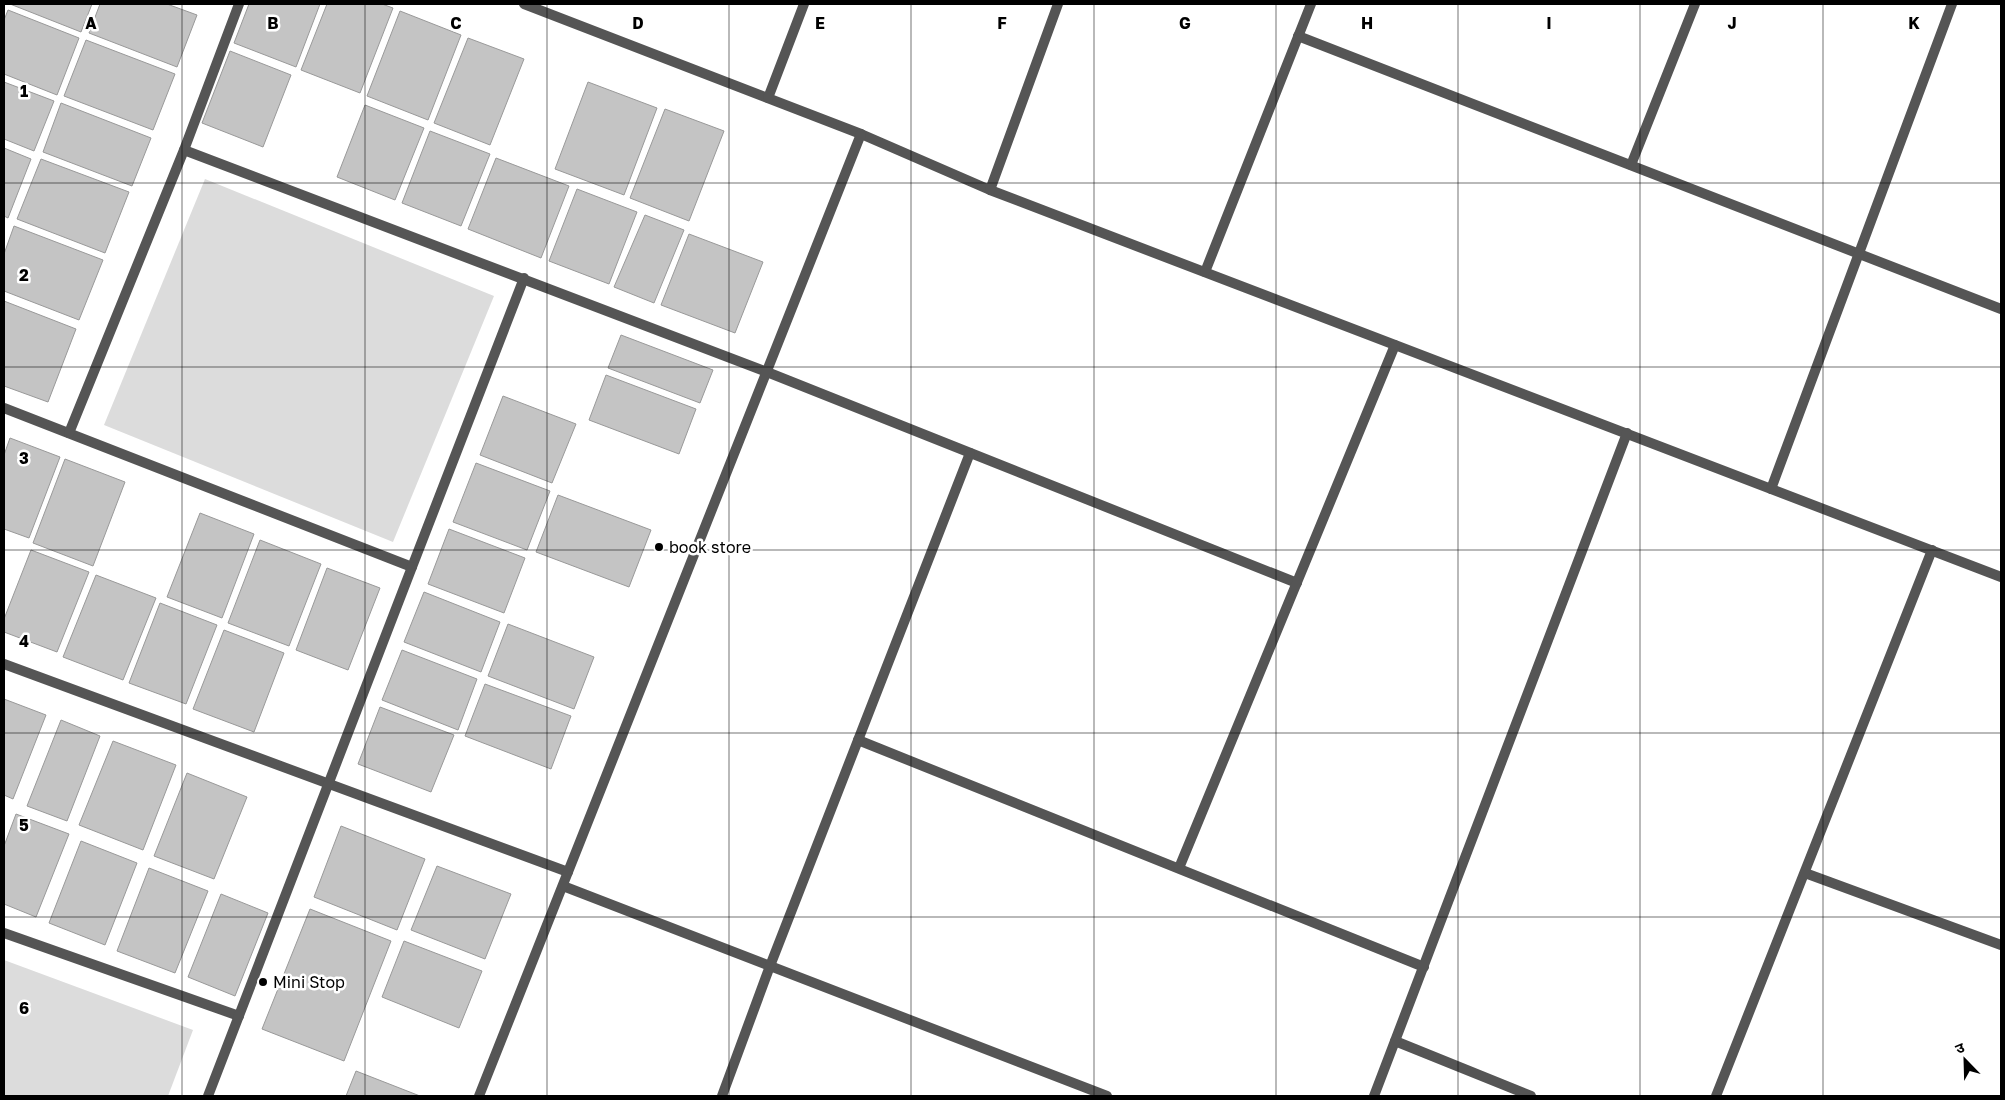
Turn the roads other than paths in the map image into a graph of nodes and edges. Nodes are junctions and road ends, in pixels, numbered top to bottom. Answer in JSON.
{"nodes":[{"id":1,"x":239,"y":4,"type":"edge"},
{"id":2,"x":524,"y":4,"type":"edge"},
{"id":3,"x":804,"y":4,"type":"edge"},
{"id":4,"x":1058,"y":4,"type":"edge"},
{"id":5,"x":1311,"y":4,"type":"edge"},
{"id":6,"x":1695,"y":4,"type":"edge"},
{"id":7,"x":1952,"y":4,"type":"edge"},
{"id":8,"x":1298,"y":36,"type":"junction"},
{"id":9,"x":768,"y":98,"type":"junction"},
{"id":10,"x":861,"y":134,"type":"junction"},
{"id":11,"x":184,"y":150,"type":"junction"},
{"id":12,"x":1631,"y":165,"type":"junction"},
{"id":13,"x":990,"y":190,"type":"junction"},
{"id":14,"x":1859,"y":253,"type":"junction"},
{"id":15,"x":1205,"y":272,"type":"junction"},
{"id":16,"x":524,"y":278,"type":"junction"},
{"id":17,"x":2001,"y":309,"type":"edge"},
{"id":18,"x":1396,"y":345,"type":"junction"},
{"id":19,"x":767,"y":372,"type":"junction"},
{"id":20,"x":4,"y":408,"type":"edge"},
{"id":21,"x":69,"y":433,"type":"junction"},
{"id":22,"x":1627,"y":433,"type":"junction"},
{"id":23,"x":970,"y":453,"type":"junction"},
{"id":24,"x":1771,"y":489,"type":"junction"},
{"id":25,"x":1932,"y":550,"type":"junction"},
{"id":26,"x":412,"y":567,"type":"junction"},
{"id":27,"x":2001,"y":577,"type":"edge"},
{"id":28,"x":1297,"y":583,"type":"junction"},
{"id":29,"x":4,"y":664,"type":"edge"},
{"id":30,"x":858,"y":740,"type":"junction"},
{"id":31,"x":329,"y":783,"type":"junction"},
{"id":32,"x":1179,"y":868,"type":"junction"},
{"id":33,"x":568,"y":872,"type":"junction"},
{"id":34,"x":1805,"y":873,"type":"junction"},
{"id":35,"x":562,"y":886,"type":"junction"},
{"id":36,"x":4,"y":933,"type":"edge"},
{"id":37,"x":2001,"y":945,"type":"edge"},
{"id":38,"x":770,"y":966,"type":"junction"},
{"id":39,"x":1424,"y":967,"type":"junction"},
{"id":40,"x":239,"y":1016,"type":"junction"},
{"id":41,"x":1395,"y":1042,"type":"junction"},
{"id":42,"x":208,"y":1096,"type":"edge"},
{"id":43,"x":479,"y":1096,"type":"edge"},
{"id":44,"x":722,"y":1096,"type":"edge"},
{"id":45,"x":1107,"y":1096,"type":"edge"},
{"id":46,"x":1374,"y":1096,"type":"edge"},
{"id":47,"x":1531,"y":1096,"type":"edge"},
{"id":48,"x":1716,"y":1096,"type":"edge"}],
"edges":[{"from":1,"to":11,"type":"street"},
{"from":2,"to":9,"type":"street"},
{"from":3,"to":9,"type":"street"},
{"from":4,"to":13,"type":"street"},
{"from":5,"to":8,"type":"street"},
{"from":6,"to":12,"type":"street"},
{"from":7,"to":14,"type":"street"},
{"from":8,"to":12,"type":"street"},
{"from":8,"to":15,"type":"street"},
{"from":9,"to":10,"type":"street"},
{"from":10,"to":13,"type":"street"},
{"from":10,"to":19,"type":"street"},
{"from":11,"to":16,"type":"street"},
{"from":11,"to":21,"type":"street"},
{"from":12,"to":14,"type":"street"},
{"from":13,"to":15,"type":"street"},
{"from":14,"to":17,"type":"street"},
{"from":14,"to":24,"type":"street"},
{"from":15,"to":18,"type":"street"},
{"from":16,"to":19,"type":"street"},
{"from":16,"to":26,"type":"street"},
{"from":18,"to":22,"type":"street"},
{"from":18,"to":28,"type":"street"},
{"from":19,"to":23,"type":"street"},
{"from":19,"to":33,"type":"street"},
{"from":20,"to":21,"type":"street"},
{"from":21,"to":26,"type":"street"},
{"from":22,"to":24,"type":"street"},
{"from":22,"to":39,"type":"street"},
{"from":23,"to":28,"type":"street"},
{"from":23,"to":30,"type":"street"},
{"from":24,"to":25,"type":"street"},
{"from":25,"to":27,"type":"street"},
{"from":25,"to":34,"type":"street"},
{"from":26,"to":31,"type":"street"},
{"from":28,"to":32,"type":"street"},
{"from":29,"to":31,"type":"street"},
{"from":30,"to":32,"type":"street"},
{"from":30,"to":38,"type":"street"},
{"from":31,"to":33,"type":"street"},
{"from":31,"to":40,"type":"street"},
{"from":32,"to":39,"type":"street"},
{"from":33,"to":35,"type":"street"},
{"from":34,"to":37,"type":"street"},
{"from":34,"to":48,"type":"street"},
{"from":35,"to":38,"type":"street"},
{"from":35,"to":43,"type":"street"},
{"from":36,"to":40,"type":"street"},
{"from":38,"to":44,"type":"street"},
{"from":38,"to":45,"type":"street"},
{"from":39,"to":41,"type":"street"},
{"from":40,"to":42,"type":"street"},
{"from":41,"to":46,"type":"street"},
{"from":41,"to":47,"type":"street"}]}
